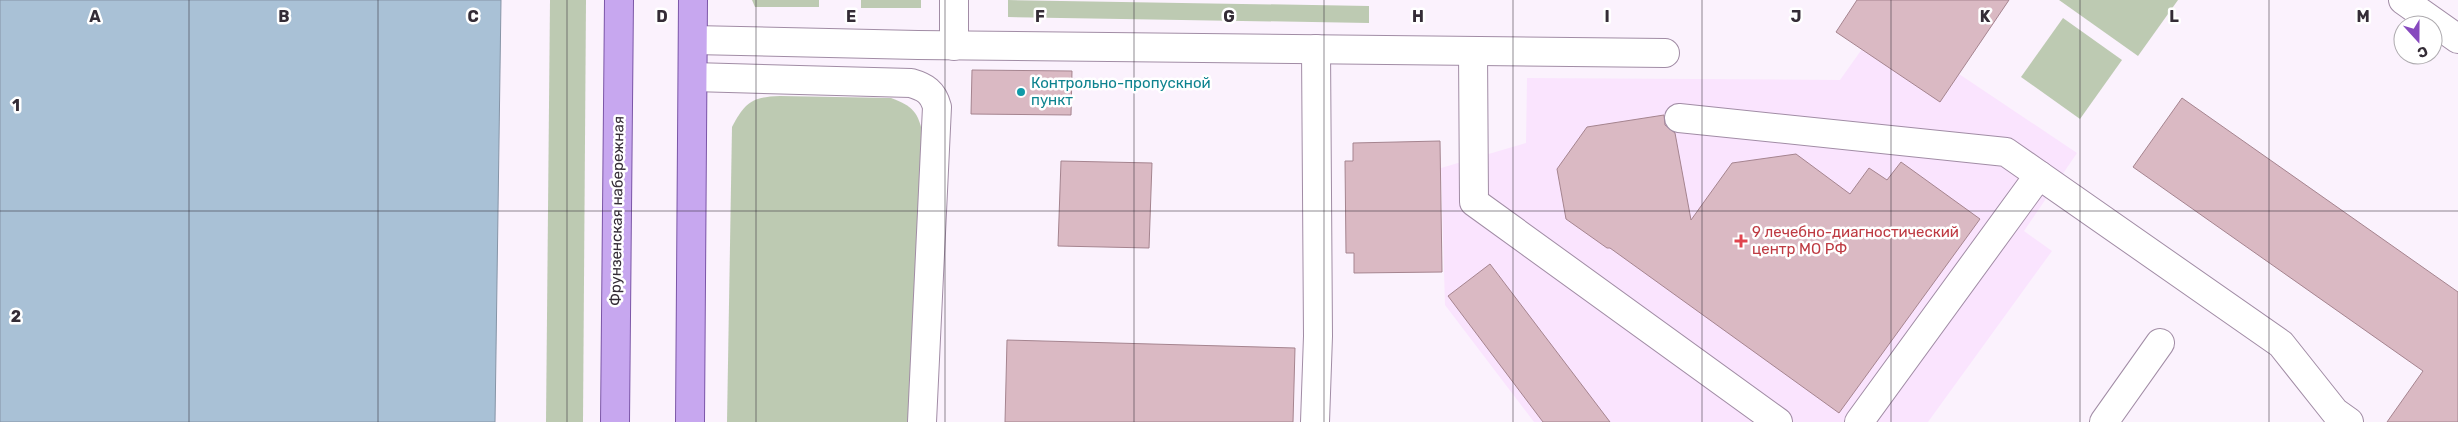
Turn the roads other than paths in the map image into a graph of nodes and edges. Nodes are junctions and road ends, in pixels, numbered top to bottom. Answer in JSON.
{"nodes":[{"id":1,"x":620,"y":0,"type":"edge"},
{"id":2,"x":693,"y":0,"type":"edge"},
{"id":3,"x":954,"y":0,"type":"edge"},
{"id":4,"x":2403,"y":0,"type":"edge"},
{"id":5,"x":2458,"y":39,"type":"edge"},
{"id":6,"x":693,"y":40,"type":"junction"},
{"id":7,"x":954,"y":46,"type":"junction"},
{"id":8,"x":1316,"y":49,"type":"junction"},
{"id":9,"x":1473,"y":52,"type":"junction"},
{"id":10,"x":1665,"y":54,"type":"dead end"},
{"id":11,"x":693,"y":78,"type":"junction"},
{"id":12,"x":1680,"y":118,"type":"dead end"},
{"id":13,"x":2038,"y":176,"type":"junction"},
{"id":14,"x":2160,"y":343,"type":"dead end"},
{"id":15,"x":615,"y":422,"type":"edge"},
{"id":16,"x":690,"y":422,"type":"edge"},
{"id":17,"x":922,"y":422,"type":"edge"},
{"id":18,"x":1315,"y":422,"type":"edge"},
{"id":19,"x":1778,"y":422,"type":"edge"},
{"id":20,"x":1859,"y":422,"type":"edge"},
{"id":21,"x":2104,"y":422,"type":"edge"},
{"id":22,"x":2350,"y":422,"type":"edge"}],
"edges":[{"from":1,"to":15,"type":"main road","name":"Фрунзенская набережная"},
{"from":2,"to":6,"type":"main road"},
{"from":3,"to":7,"type":"lane"},
{"from":4,"to":5,"type":"lane"},
{"from":6,"to":7,"type":"lane"},
{"from":6,"to":11,"type":"main road"},
{"from":7,"to":8,"type":"lane"},
{"from":8,"to":9,"type":"lane"},
{"from":8,"to":18,"type":"lane"},
{"from":9,"to":10,"type":"lane"},
{"from":9,"to":19,"type":"lane"},
{"from":11,"to":16,"type":"main road"},
{"from":11,"to":17,"type":"lane"},
{"from":12,"to":13,"type":"lane"},
{"from":13,"to":20,"type":"lane"},
{"from":13,"to":22,"type":"lane"},
{"from":14,"to":21,"type":"lane"}]}
